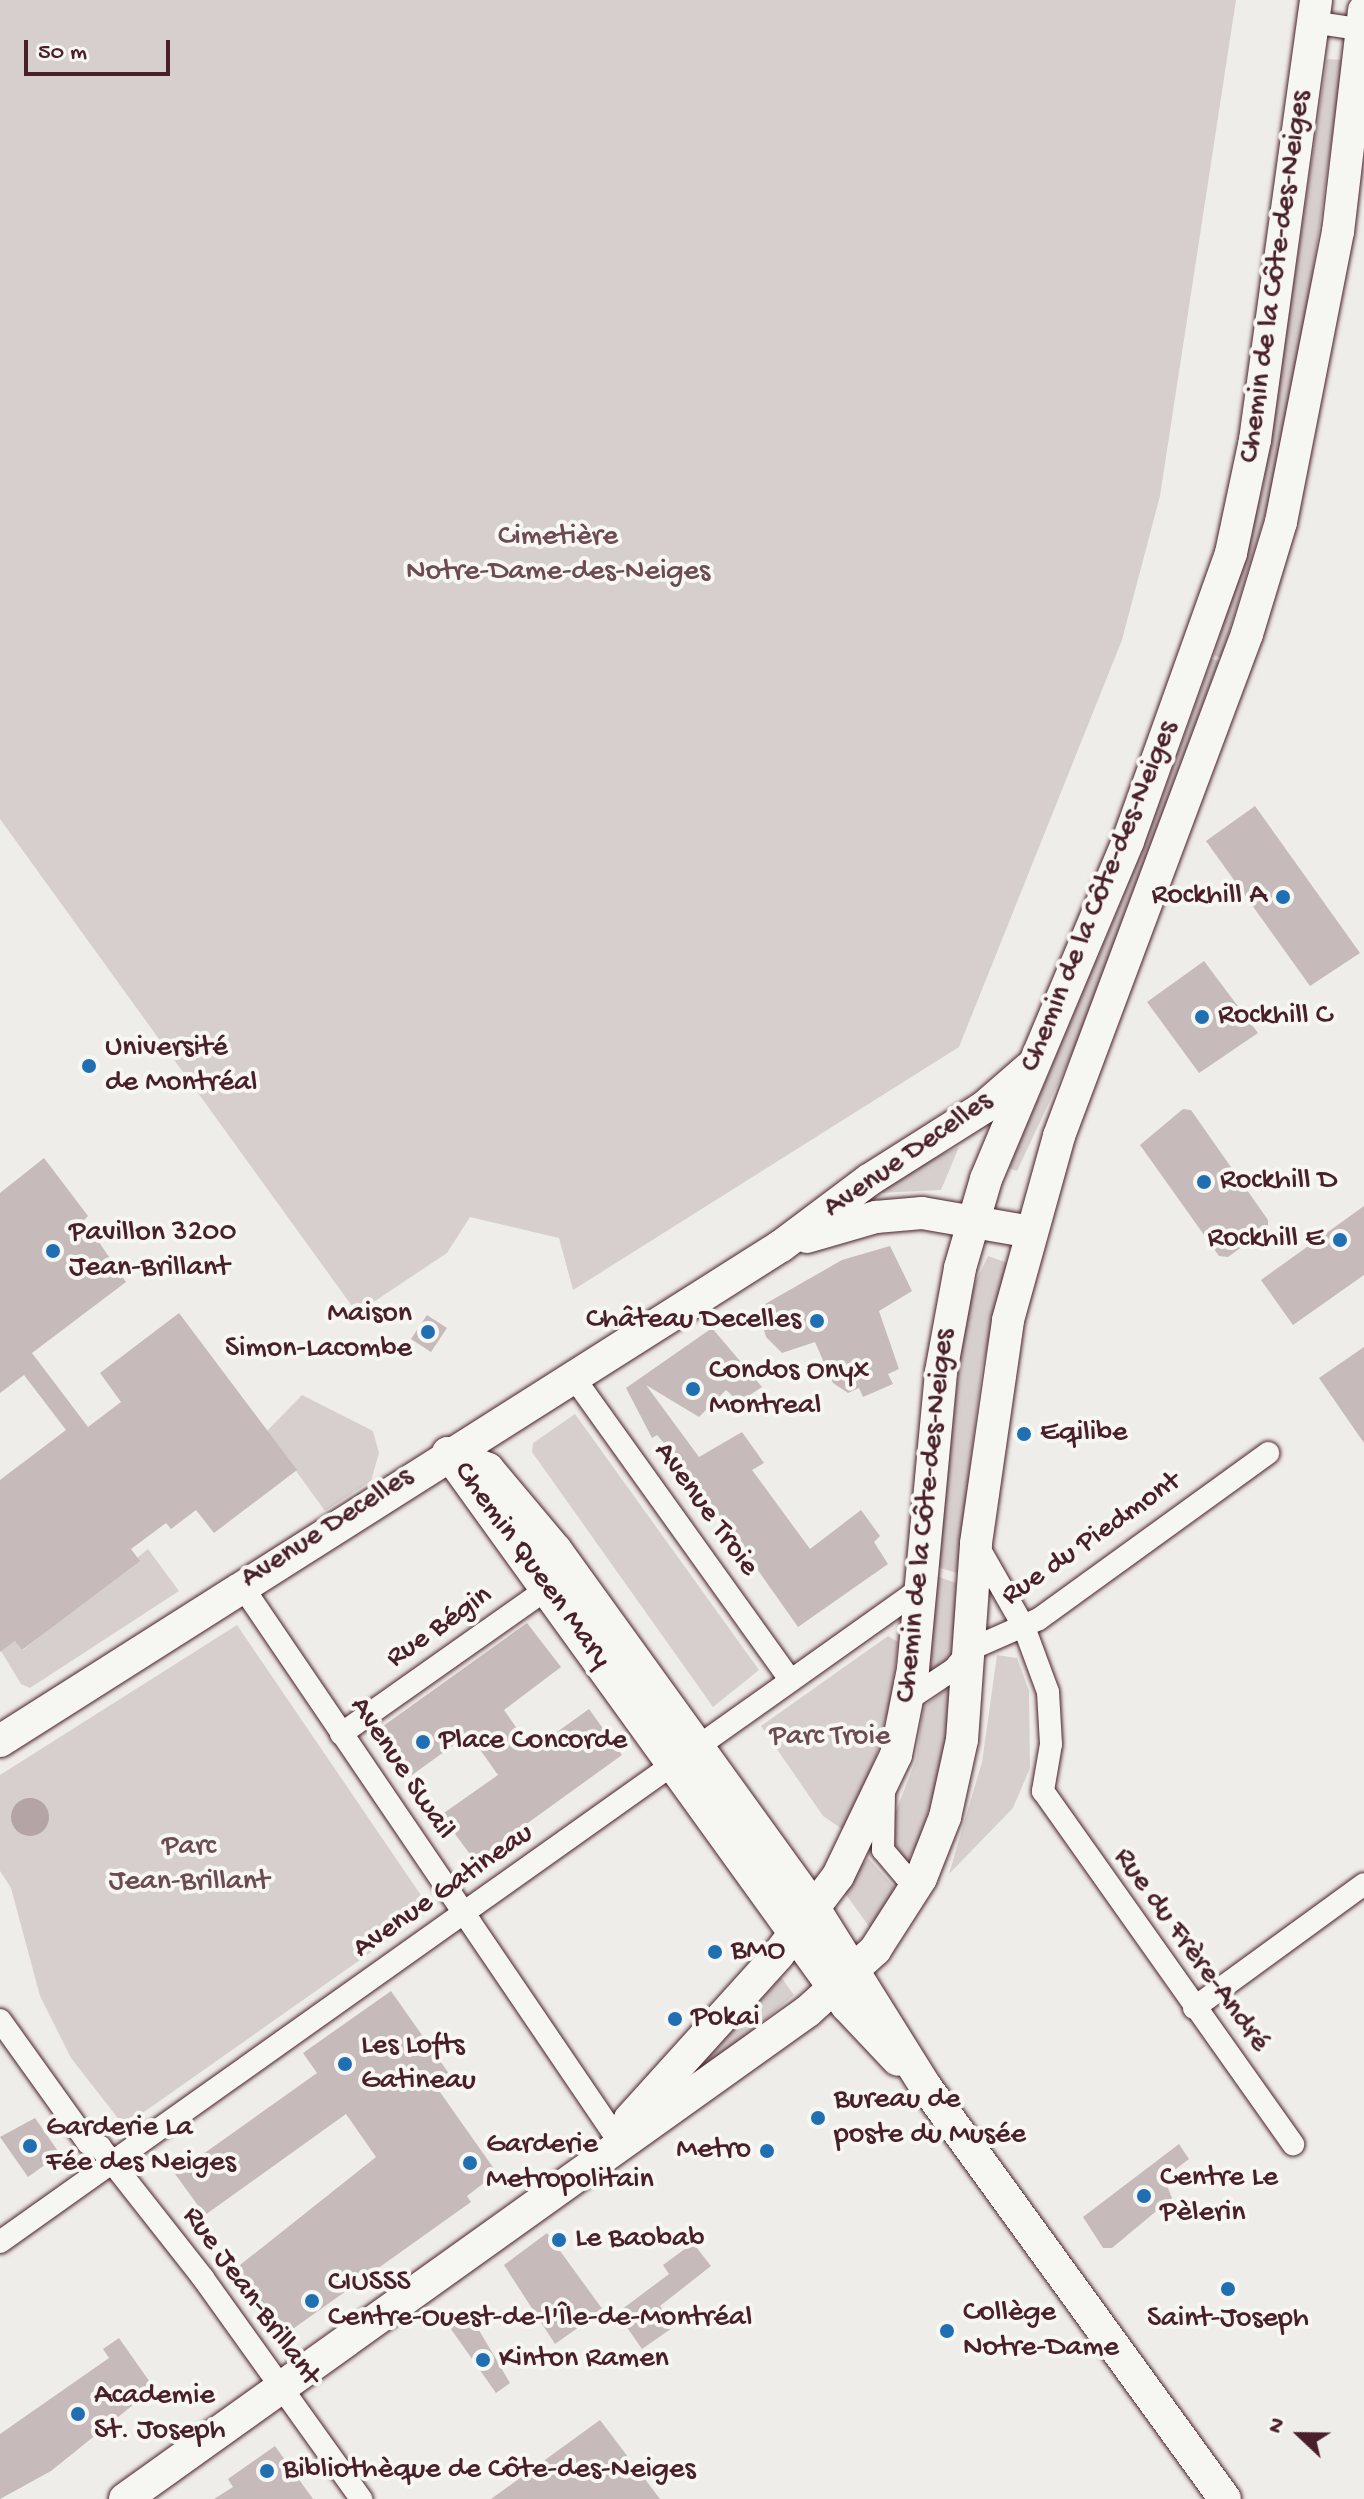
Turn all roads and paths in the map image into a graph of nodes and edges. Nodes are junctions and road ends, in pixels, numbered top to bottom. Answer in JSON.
{"nodes":[{"id":1,"x":1314,"y":11,"type":"edge"},
{"id":2,"x":1363,"y":24,"type":"edge"},
{"id":3,"x":1034,"y":1064,"type":"junction"},
{"id":4,"x":973,"y":1218,"type":"junction"},
{"id":5,"x":1031,"y":1232,"type":"junction"},
{"id":6,"x":781,"y":1246,"type":"junction"},
{"id":7,"x":572,"y":1375,"type":"junction"},
{"id":8,"x":448,"y":1453,"type":"junction"},
{"id":9,"x":1268,"y":1453,"type":"dead end"},
{"id":10,"x":976,"y":1543,"type":"junction"},
{"id":11,"x":572,"y":1571,"type":"junction"},
{"id":12,"x":242,"y":1586,"type":"junction"},
{"id":13,"x":920,"y":1589,"type":"junction"},
{"id":14,"x":545,"y":1590,"type":"junction"},
{"id":15,"x":1024,"y":1627,"type":"junction"},
{"id":16,"x":971,"y":1649,"type":"junction"},
{"id":17,"x":790,"y":1680,"type":"junction"},
{"id":18,"x":909,"y":1699,"type":"junction"},
{"id":19,"x":341,"y":1734,"type":"junction"},
{"id":20,"x":0,"y":1741,"type":"edge"},
{"id":21,"x":687,"y":1755,"type":"junction"},
{"id":22,"x":884,"y":1790,"type":"junction"},
{"id":23,"x":1043,"y":1791,"type":"joint"},
{"id":24,"x":1364,"y":1884,"type":"edge"},
{"id":25,"x":916,"y":1889,"type":"junction"},
{"id":26,"x":814,"y":1908,"type":"junction"},
{"id":27,"x":462,"y":1915,"type":"junction"},
{"id":28,"x":795,"y":1933,"type":"junction"},
{"id":29,"x":846,"y":1980,"type":"junction"},
{"id":30,"x":1194,"y":2008,"type":"junction"},
{"id":31,"x":0,"y":2020,"type":"edge"},
{"id":32,"x":620,"y":2143,"type":"junction"},
{"id":33,"x":1293,"y":2144,"type":"dead end"},
{"id":34,"x":112,"y":2162,"type":"junction"},
{"id":35,"x":0,"y":2242,"type":"edge"},
{"id":36,"x":281,"y":2387,"type":"junction"},
{"id":37,"x":125,"y":2499,"type":"edge"},
{"id":38,"x":361,"y":2499,"type":"edge"},
{"id":39,"x":1225,"y":2499,"type":"edge"}],
"edges":[{"from":1,"to":2,"type":"street"},
{"from":1,"to":3,"type":"main road","name":"Chemin de la Côte-des-Neiges"},
{"from":2,"to":5,"type":"main road","name":"Chemin de la Côte-des-Neiges"},
{"from":3,"to":4,"type":"main road","name":"Chemin de la Côte-des-Neiges"},
{"from":3,"to":6,"type":"main road","name":"Avenue Decelles"},
{"from":4,"to":5,"type":"main road","name":"Avenue Decelles"},
{"from":4,"to":6,"type":"main road","name":"Avenue Decelles"},
{"from":4,"to":13,"type":"main road","name":"Chemin de la Côte-des-Neiges"},
{"from":5,"to":10,"type":"main road","name":"Chemin de la Côte-des-Neiges"},
{"from":6,"to":7,"type":"main road","name":"Avenue Decelles"},
{"from":7,"to":8,"type":"main road","name":"Avenue Decelles"},
{"from":7,"to":17,"type":"street","name":"Avenue Troie"},
{"from":8,"to":11,"type":"main road","name":"Chemin Queen Mary"},
{"from":8,"to":12,"type":"main road","name":"Avenue Decelles"},
{"from":8,"to":14,"type":"main road","name":"Chemin Queen Mary"},
{"from":9,"to":15,"type":"street","name":"Rue du Piedmont"},
{"from":10,"to":15,"type":"street","name":"Chemin de la Côte-des-Neiges"},
{"from":10,"to":16,"type":"main road","name":"Chemin de la Côte-des-Neiges"},
{"from":11,"to":14,"type":"street","name":"Rue Bégin"},
{"from":11,"to":21,"type":"main road","name":"Chemin Queen Mary"},
{"from":12,"to":19,"type":"street","name":"Avenue Swail"},
{"from":12,"to":20,"type":"main road","name":"Avenue Decelles"},
{"from":13,"to":17,"type":"street","name":"Avenue Gatineau"},
{"from":13,"to":18,"type":"main road","name":"Chemin de la Côte-des-Neiges"},
{"from":14,"to":19,"type":"street","name":"Rue Bégin"},
{"from":14,"to":21,"type":"main road","name":"Chemin Queen Mary"},
{"from":15,"to":16,"type":"street","name":"Rue du Piedmont"},
{"from":15,"to":23,"type":"street","name":"Chemin de la Côte-des-Neiges"},
{"from":16,"to":18,"type":"street","name":"Rue du Piedmont"},
{"from":16,"to":25,"type":"main road","name":"Chemin de la Côte-des-Neiges"},
{"from":17,"to":21,"type":"street","name":"Avenue Gatineau"},
{"from":18,"to":22,"type":"main road","name":"Chemin de la Côte-des-Neiges"},
{"from":19,"to":27,"type":"street","name":"Avenue Swail"},
{"from":21,"to":26,"type":"main road","name":"Chemin Queen Mary"},
{"from":21,"to":27,"type":"street","name":"Avenue Gatineau"},
{"from":21,"to":28,"type":"main road","name":"Chemin Queen Mary"},
{"from":22,"to":25,"type":"street","name":"Chemin de la Côte-des-Neiges"},
{"from":22,"to":26,"type":"main road","name":"Chemin de la Côte-des-Neiges"},
{"from":23,"to":30,"type":"street","name":"Rue du Frère-André"},
{"from":24,"to":30,"type":"street"},
{"from":25,"to":29,"type":"main road","name":"Chemin de la Côte-des-Neiges"},
{"from":26,"to":28,"type":"main road","name":"Chemin de la Côte-des-Neiges"},
{"from":26,"to":29,"type":"main road","name":"Chemin Queen Mary"},
{"from":27,"to":32,"type":"street","name":"Avenue Swail"},
{"from":27,"to":34,"type":"street","name":"Avenue Gatineau"},
{"from":28,"to":29,"type":"main road","name":"Chemin Queen Mary"},
{"from":28,"to":32,"type":"main road","name":"Chemin de la Côte-des-Neiges"},
{"from":29,"to":32,"type":"main road","name":"Chemin de la Côte-des-Neiges"},
{"from":29,"to":39,"type":"main road","name":"Chemin Queen Mary"},
{"from":30,"to":33,"type":"street","name":"Rue du Frère-André"},
{"from":31,"to":34,"type":"street","name":"Rue Jean-Brillant"},
{"from":32,"to":36,"type":"main road","name":"Chemin de la Côte-des-Neiges"},
{"from":34,"to":35,"type":"street","name":"Avenue Gatineau"},
{"from":34,"to":36,"type":"street","name":"Rue Jean-Brillant"},
{"from":36,"to":37,"type":"main road","name":"Chemin de la Côte-des-Neiges"},
{"from":36,"to":38,"type":"street","name":"Rue Jean-Brillant"}]}
